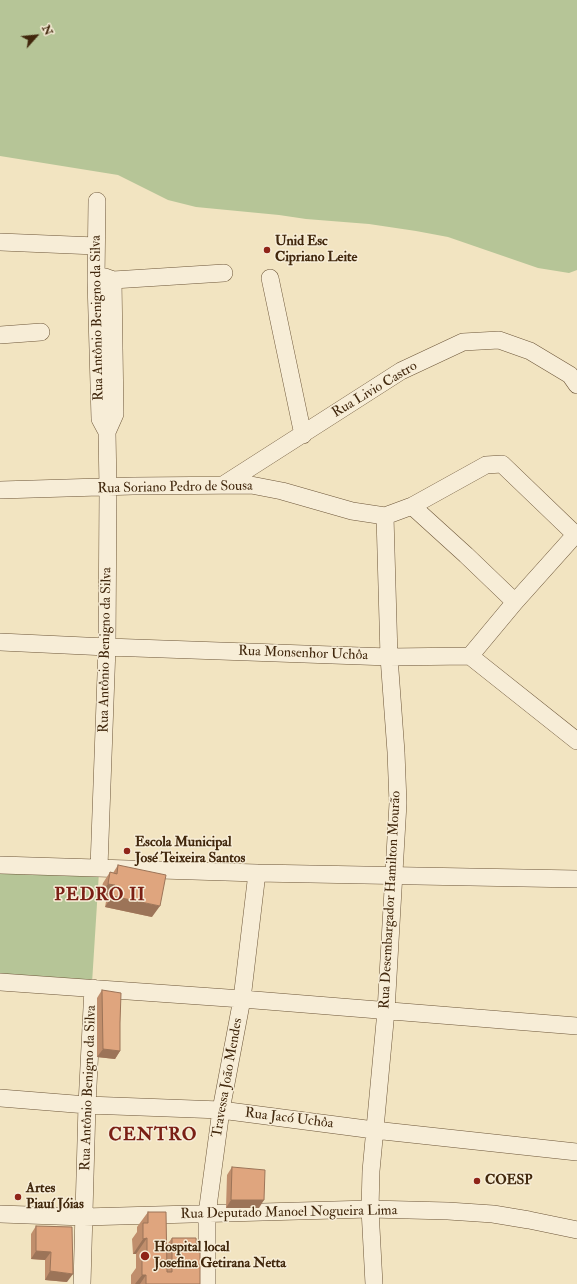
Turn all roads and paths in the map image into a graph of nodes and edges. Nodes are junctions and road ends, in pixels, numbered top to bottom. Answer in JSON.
{"nodes":[{"id":1,"x":98,"y":201,"type":"dead end"},
{"id":2,"x":0,"y":242,"type":"edge"},
{"id":3,"x":96,"y":246,"type":"junction"},
{"id":4,"x":224,"y":273,"type":"dead end"},
{"id":5,"x":270,"y":278,"type":"dead end"},
{"id":6,"x":96,"y":280,"type":"junction"},
{"id":7,"x":113,"y":280,"type":"junction"},
{"id":8,"x":41,"y":332,"type":"dead end"},
{"id":9,"x":0,"y":335,"type":"edge"},
{"id":10,"x":577,"y":385,"type":"edge"},
{"id":11,"x":107,"y":432,"type":"junction"},
{"id":12,"x":303,"y":435,"type":"junction"},
{"id":13,"x":223,"y":486,"type":"junction"},
{"id":14,"x":108,"y":488,"type":"junction"},
{"id":15,"x":0,"y":490,"type":"edge"},
{"id":16,"x":412,"y":506,"type":"junction"},
{"id":17,"x":385,"y":516,"type":"junction"},
{"id":18,"x":576,"y":536,"type":"edge"},
{"id":19,"x":515,"y":602,"type":"junction"},
{"id":20,"x":0,"y":642,"type":"edge"},
{"id":21,"x":107,"y":647,"type":"junction"},
{"id":22,"x":470,"y":656,"type":"junction"},
{"id":23,"x":389,"y":657,"type":"junction"},
{"id":24,"x":577,"y":741,"type":"edge"},
{"id":25,"x":0,"y":865,"type":"edge"},
{"id":26,"x":99,"y":867,"type":"junction"},
{"id":27,"x":257,"y":873,"type":"junction"},
{"id":28,"x":394,"y":876,"type":"junction"},
{"id":29,"x":577,"y":879,"type":"edge"},
{"id":30,"x":0,"y":982,"type":"edge"},
{"id":31,"x":93,"y":988,"type":"junction"},
{"id":32,"x":242,"y":998,"type":"junction"},
{"id":33,"x":386,"y":1011,"type":"junction"},
{"id":34,"x":577,"y":1026,"type":"edge"},
{"id":35,"x":0,"y":1098,"type":"edge"},
{"id":36,"x":87,"y":1104,"type":"junction"},
{"id":37,"x":221,"y":1110,"type":"junction"},
{"id":38,"x":374,"y":1130,"type":"junction"},
{"id":39,"x":577,"y":1152,"type":"edge"},
{"id":40,"x":370,"y":1210,"type":"junction"},
{"id":41,"x":0,"y":1214,"type":"edge"},
{"id":42,"x":207,"y":1214,"type":"junction"},
{"id":43,"x":84,"y":1217,"type":"junction"},
{"id":44,"x":577,"y":1230,"type":"edge"},
{"id":45,"x":82,"y":1284,"type":"edge"},
{"id":46,"x":207,"y":1284,"type":"edge"},
{"id":47,"x":374,"y":1284,"type":"edge"}],
"edges":[{"from":1,"to":3,"type":"street","name":"Rua Antônio Benigno da Silva"},
{"from":2,"to":3,"type":"street"},
{"from":3,"to":6,"type":"street","name":"Rua Antônio Benigno da Silva"},
{"from":4,"to":7,"type":"street"},
{"from":5,"to":12,"type":"street"},
{"from":6,"to":7,"type":"street"},
{"from":6,"to":11,"type":"street","name":"Rua Antônio Benigno da Silva"},
{"from":7,"to":11,"type":"street","name":"Rua Antônio Benigno da Silva"},
{"from":8,"to":9,"type":"street"},
{"from":10,"to":12,"type":"street","name":"Rua Livio Castro"},
{"from":11,"to":14,"type":"street","name":"Rua Antônio Benigno da Silva"},
{"from":12,"to":13,"type":"street","name":"Rua Livio Castro"},
{"from":13,"to":14,"type":"street","name":"Rua Soriano Pedro de Sousa"},
{"from":13,"to":17,"type":"street","name":"Rua Soriano Pedro de Sousa"},
{"from":14,"to":15,"type":"street","name":"Rua Soriano Pedro de Sousa"},
{"from":14,"to":21,"type":"street","name":"Rua Antônio Benigno da Silva"},
{"from":16,"to":17,"type":"street","name":"Rua Soriano Pedro de Sousa"},
{"from":16,"to":18,"type":"street","name":"Rua Soriano Pedro de Sousa"},
{"from":16,"to":19,"type":"street"},
{"from":17,"to":23,"type":"street","name":"Rua Desembargador Hamilton Mourão"},
{"from":18,"to":19,"type":"street"},
{"from":19,"to":22,"type":"street"},
{"from":20,"to":21,"type":"street","name":"Rua Monsenhor Uchôa"},
{"from":21,"to":23,"type":"street","name":"Rua Monsenhor Uchôa"},
{"from":21,"to":26,"type":"street","name":"Rua Antônio Benigno da Silva"},
{"from":22,"to":23,"type":"street","name":"Rua Monsenhor Uchôa"},
{"from":22,"to":24,"type":"street"},
{"from":23,"to":28,"type":"street","name":"Rua Desembargador Hamilton Mourão"},
{"from":25,"to":26,"type":"street"},
{"from":26,"to":27,"type":"street"},
{"from":27,"to":28,"type":"street"},
{"from":27,"to":32,"type":"street","name":"Travessa João Mendes"},
{"from":28,"to":29,"type":"street"},
{"from":28,"to":33,"type":"street","name":"Rua Desembargador Hamilton Mourão"},
{"from":30,"to":31,"type":"street"},
{"from":31,"to":32,"type":"street"},
{"from":31,"to":36,"type":"street","name":"Rua Antônio Benigno da Silva"},
{"from":32,"to":33,"type":"street"},
{"from":32,"to":37,"type":"street","name":"Travessa João Mendes"},
{"from":33,"to":34,"type":"street"},
{"from":33,"to":38,"type":"street","name":"Rua Desembargador Hamilton Mourão"},
{"from":35,"to":36,"type":"street","name":"Rua Jacó Uchôa"},
{"from":36,"to":37,"type":"street","name":"Rua Jacó Uchôa"},
{"from":36,"to":43,"type":"street","name":"Rua Antônio Benigno da Silva"},
{"from":37,"to":38,"type":"street","name":"Rua Jacó Uchôa"},
{"from":37,"to":42,"type":"street","name":"Travessa João Mendes"},
{"from":38,"to":39,"type":"street","name":"Rua Jacó Uchôa"},
{"from":38,"to":40,"type":"street","name":"Rua Desembargador Hamilton Mourão"},
{"from":40,"to":42,"type":"street","name":"Rua Deputado Manoel Nogueira Lima"},
{"from":40,"to":44,"type":"street","name":"Rua Deputado Manoel Nogueira Lima"},
{"from":40,"to":47,"type":"street","name":"Rua Desembargador Hamilton Mourão"},
{"from":41,"to":43,"type":"street","name":"Rua Deputado Manoel Nogueira Lima"},
{"from":42,"to":43,"type":"street","name":"Rua Deputado Manoel Nogueira Lima"},
{"from":42,"to":46,"type":"street","name":"Travessa João Mendes"},
{"from":43,"to":45,"type":"street","name":"Rua Antônio Benigno da Silva"}]}
